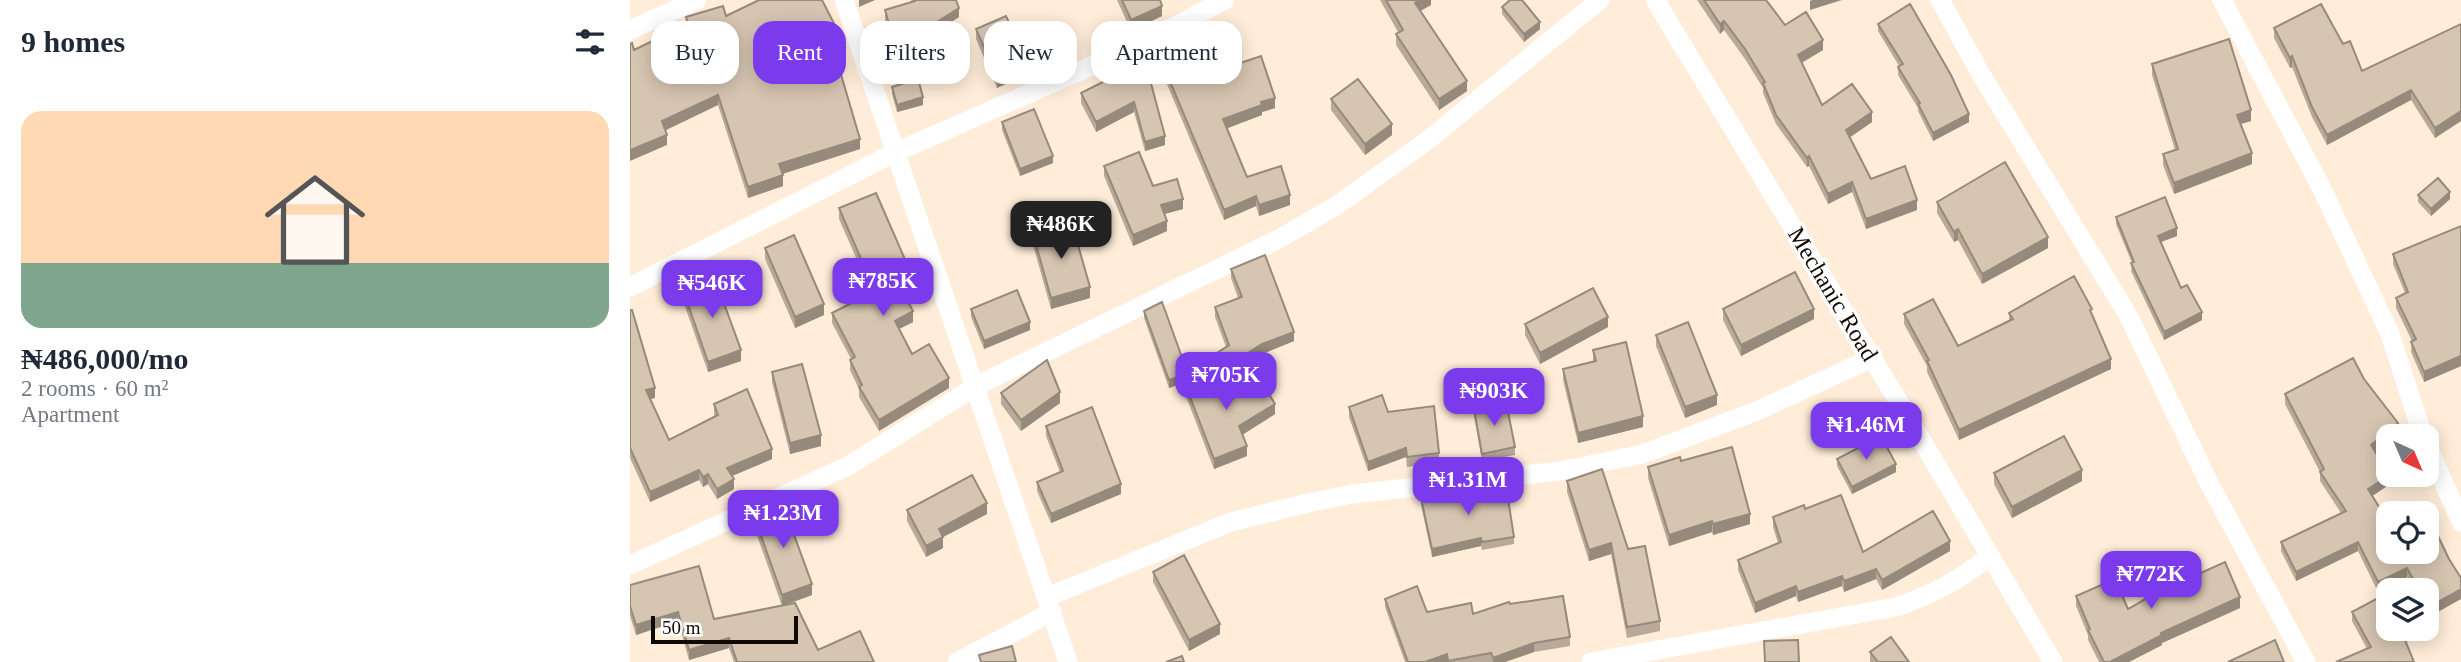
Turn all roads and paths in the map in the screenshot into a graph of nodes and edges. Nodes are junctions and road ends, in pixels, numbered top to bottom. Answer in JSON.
{"nodes":[{"id":1,"x":697,"y":0,"type":"edge"},
{"id":2,"x":844,"y":0,"type":"edge"},
{"id":3,"x":1225,"y":0,"type":"edge"},
{"id":4,"x":1600,"y":0,"type":"edge"},
{"id":5,"x":1655,"y":0,"type":"edge"},
{"id":6,"x":1940,"y":0,"type":"edge"},
{"id":7,"x":2222,"y":0,"type":"edge"},
{"id":8,"x":630,"y":30,"type":"edge"},
{"id":9,"x":896,"y":152,"type":"junction"},
{"id":10,"x":630,"y":287,"type":"edge"},
{"id":11,"x":1872,"y":358,"type":"junction"},
{"id":12,"x":975,"y":386,"type":"junction"},
{"id":13,"x":2419,"y":424,"type":"edge"},
{"id":14,"x":2440,"y":474,"type":"edge"},
{"id":15,"x":2461,"y":522,"type":"edge"},
{"id":16,"x":1990,"y":556,"type":"junction"},
{"id":17,"x":630,"y":565,"type":"edge"},
{"id":18,"x":1049,"y":604,"type":"junction"},
{"id":19,"x":957,"y":662,"type":"edge"},
{"id":20,"x":1068,"y":662,"type":"edge"},
{"id":21,"x":1591,"y":662,"type":"edge"},
{"id":22,"x":2053,"y":662,"type":"edge"},
{"id":23,"x":2306,"y":662,"type":"edge"}],
"edges":[{"from":1,"to":8,"type":"street"},
{"from":2,"to":9,"type":"street"},
{"from":3,"to":9,"type":"street"},
{"from":4,"to":12,"type":"street"},
{"from":5,"to":11,"type":"street","name":"Mechanic Road"},
{"from":6,"to":23,"type":"street"},
{"from":7,"to":13,"type":"street"},
{"from":9,"to":10,"type":"street"},
{"from":9,"to":12,"type":"street"},
{"from":11,"to":16,"type":"street","name":"Mechanic Road"},
{"from":11,"to":18,"type":"street"},
{"from":12,"to":17,"type":"street"},
{"from":12,"to":18,"type":"street"},
{"from":14,"to":15,"type":"street"},
{"from":16,"to":21,"type":"street"},
{"from":16,"to":22,"type":"street","name":"Mechanic Road"},
{"from":18,"to":19,"type":"street"},
{"from":18,"to":20,"type":"street"}]}
